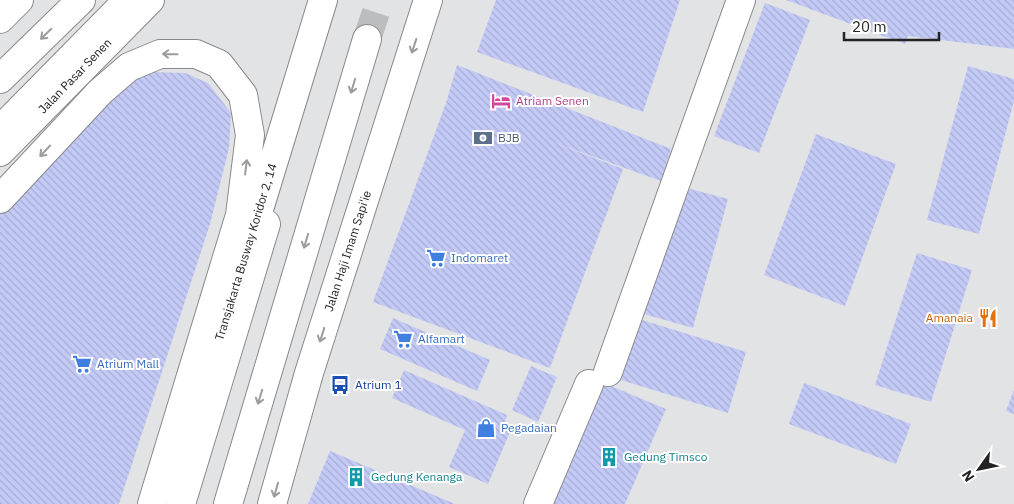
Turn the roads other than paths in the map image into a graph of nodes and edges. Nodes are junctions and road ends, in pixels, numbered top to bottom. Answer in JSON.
{"nodes":[{"id":1,"x":19,"y":0,"type":"edge"},
{"id":2,"x":81,"y":0,"type":"edge"},
{"id":3,"x":128,"y":0,"type":"edge"},
{"id":4,"x":150,"y":0,"type":"edge"},
{"id":5,"x":323,"y":0,"type":"edge"},
{"id":6,"x":333,"y":0,"type":"edge"},
{"id":7,"x":428,"y":0,"type":"edge"},
{"id":8,"x":741,"y":0,"type":"edge"},
{"id":9,"x":0,"y":19,"type":"edge"},
{"id":10,"x":367,"y":39,"type":"tunnel mouth"},
{"id":11,"x":0,"y":79,"type":"edge"},
{"id":12,"x":0,"y":130,"type":"edge"},
{"id":13,"x":0,"y":152,"type":"edge"},
{"id":14,"x":0,"y":199,"type":"edge"},
{"id":15,"x":152,"y":504,"type":"edge"},
{"id":16,"x":170,"y":504,"type":"edge"},
{"id":17,"x":181,"y":504,"type":"edge"},
{"id":18,"x":228,"y":504,"type":"edge"},
{"id":19,"x":272,"y":504,"type":"edge"},
{"id":20,"x":538,"y":504,"type":"edge"}],
"edges":[{"from":1,"to":9,"type":"street"},
{"from":2,"to":11,"type":"street","one_way":true},
{"from":3,"to":12,"type":"street"},
{"from":4,"to":13,"type":"street","name":"Jalan Pasar Senen"},
{"from":5,"to":16,"type":"street","name":"Transjakarta Busway Koridor 2, 14"},
{"from":6,"to":17,"type":"street"},
{"from":7,"to":19,"type":"street","name":"Jalan Haji Imam Sapi'ie","one_way":true},
{"from":8,"to":20,"type":"street"},
{"from":10,"to":18,"type":"street","one_way":true},
{"from":15,"to":14,"type":"street","one_way":true}]}
